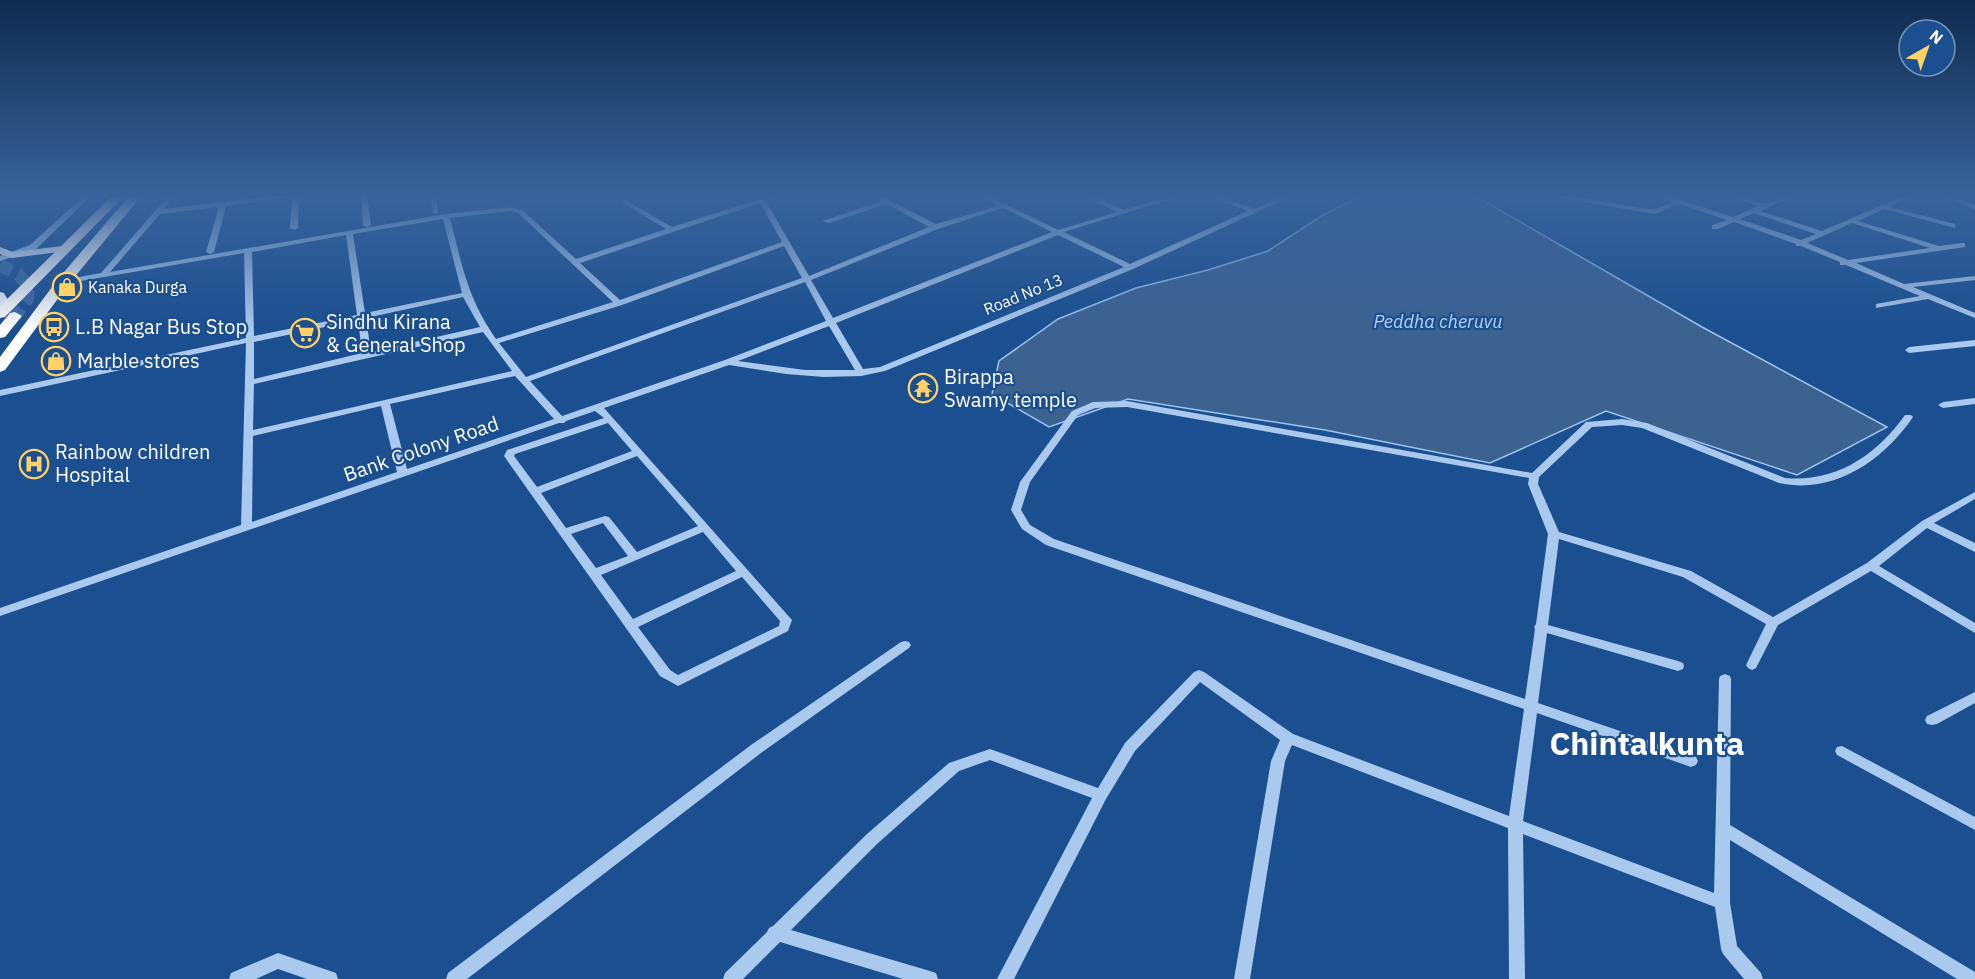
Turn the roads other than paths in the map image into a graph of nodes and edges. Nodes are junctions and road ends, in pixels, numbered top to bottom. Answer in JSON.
{"nodes":[{"id":1,"x":41,"y":240,"type":"edge"},
{"id":2,"x":72,"y":240,"type":"edge"},
{"id":3,"x":98,"y":240,"type":"edge"},
{"id":4,"x":135,"y":240,"type":"edge"},
{"id":5,"x":213,"y":240,"type":"edge"},
{"id":6,"x":309,"y":240,"type":"edge"},
{"id":7,"x":350,"y":240,"type":"edge"},
{"id":8,"x":452,"y":240,"type":"edge"},
{"id":9,"x":550,"y":240,"type":"edge"},
{"id":10,"x":642,"y":240,"type":"edge"},
{"id":11,"x":784,"y":240,"type":"edge"},
{"id":12,"x":904,"y":240,"type":"edge"},
{"id":13,"x":1039,"y":240,"type":"edge"},
{"id":14,"x":1074,"y":240,"type":"edge"},
{"id":15,"x":1190,"y":240,"type":"edge"},
{"id":16,"x":1791,"y":240,"type":"edge"},
{"id":17,"x":1809,"y":240,"type":"edge"},
{"id":18,"x":1912,"y":240,"type":"edge"},
{"id":19,"x":786,"y":243,"type":"junction"},
{"id":20,"x":1799,"y":244,"type":"junction"},
{"id":21,"x":1962,"y":245,"type":"dead end"},
{"id":22,"x":1939,"y":248,"type":"junction"},
{"id":23,"x":62,"y":249,"type":"junction"},
{"id":24,"x":0,"y":250,"type":"edge"},
{"id":25,"x":248,"y":250,"type":"junction"},
{"id":26,"x":210,"y":252,"type":"dead end"},
{"id":27,"x":12,"y":255,"type":"junction"},
{"id":28,"x":0,"y":259,"type":"edge"},
{"id":29,"x":574,"y":262,"type":"junction"},
{"id":30,"x":1843,"y":263,"type":"junction"},
{"id":31,"x":1130,"y":267,"type":"junction"},
{"id":32,"x":104,"y":274,"type":"junction"},
{"id":33,"x":67,"y":277,"type":"junction"},
{"id":34,"x":1975,"y":278,"type":"edge"},
{"id":35,"x":807,"y":279,"type":"junction"},
{"id":36,"x":1904,"y":286,"type":"junction"},
{"id":37,"x":466,"y":294,"type":"junction"},
{"id":38,"x":1927,"y":297,"type":"junction"},
{"id":39,"x":619,"y":303,"type":"junction"},
{"id":40,"x":1879,"y":306,"type":"dead end"},
{"id":41,"x":5,"y":308,"type":"edge"},
{"id":42,"x":1975,"y":310,"type":"edge"},
{"id":43,"x":1965,"y":312,"type":"junction"},
{"id":44,"x":360,"y":316,"type":"junction"},
{"id":45,"x":1975,"y":316,"type":"edge"},
{"id":46,"x":831,"y":322,"type":"junction"},
{"id":47,"x":484,"y":329,"type":"junction"},
{"id":48,"x":0,"y":334,"type":"edge"},
{"id":49,"x":250,"y":340,"type":"junction"},
{"id":50,"x":494,"y":342,"type":"junction"},
{"id":51,"x":1975,"y":343,"type":"edge"},
{"id":52,"x":1910,"y":350,"type":"dead end"},
{"id":53,"x":367,"y":355,"type":"junction"},
{"id":54,"x":728,"y":362,"type":"junction"},
{"id":55,"x":0,"y":367,"type":"edge"},
{"id":56,"x":519,"y":372,"type":"junction"},
{"id":57,"x":861,"y":373,"type":"junction"},
{"id":58,"x":525,"y":380,"type":"junction"},
{"id":59,"x":248,"y":382,"type":"junction"},
{"id":60,"x":0,"y":393,"type":"edge"},
{"id":61,"x":1975,"y":401,"type":"edge"},
{"id":62,"x":385,"y":403,"type":"junction"},
{"id":63,"x":1943,"y":405,"type":"dead end"},
{"id":64,"x":598,"y":408,"type":"junction"},
{"id":65,"x":1908,"y":417,"type":"dead end"},
{"id":66,"x":609,"y":420,"type":"junction"},
{"id":67,"x":561,"y":421,"type":"junction"},
{"id":68,"x":249,"y":434,"type":"junction"},
{"id":69,"x":638,"y":452,"type":"junction"},
{"id":70,"x":403,"y":474,"type":"junction"},
{"id":71,"x":1534,"y":476,"type":"junction"},
{"id":72,"x":535,"y":491,"type":"junction"},
{"id":73,"x":1975,"y":495,"type":"edge"},
{"id":74,"x":1926,"y":523,"type":"junction"},
{"id":75,"x":246,"y":528,"type":"junction"},
{"id":76,"x":703,"y":528,"type":"junction"},
{"id":77,"x":564,"y":532,"type":"junction"},
{"id":78,"x":1554,"y":534,"type":"junction"},
{"id":79,"x":1975,"y":548,"type":"edge"},
{"id":80,"x":635,"y":557,"type":"junction"},
{"id":81,"x":1871,"y":566,"type":"junction"},
{"id":82,"x":744,"y":572,"type":"junction"},
{"id":83,"x":593,"y":574,"type":"junction"},
{"id":84,"x":0,"y":612,"type":"edge"},
{"id":85,"x":1773,"y":622,"type":"junction"},
{"id":86,"x":630,"y":625,"type":"junction"},
{"id":87,"x":1540,"y":627,"type":"junction"},
{"id":88,"x":1975,"y":629,"type":"edge"},
{"id":89,"x":905,"y":645,"type":"dead end"},
{"id":90,"x":1678,"y":666,"type":"dead end"},
{"id":91,"x":1752,"y":666,"type":"dead end"},
{"id":92,"x":1725,"y":679,"type":"dead end"},
{"id":93,"x":1975,"y":697,"type":"edge"},
{"id":94,"x":1529,"y":707,"type":"junction"},
{"id":95,"x":1932,"y":720,"type":"dead end"},
{"id":96,"x":1288,"y":738,"type":"junction"},
{"id":97,"x":1842,"y":751,"type":"dead end"},
{"id":98,"x":1691,"y":761,"type":"dead end"},
{"id":99,"x":1101,"y":795,"type":"junction"},
{"id":100,"x":1975,"y":824,"type":"edge"},
{"id":101,"x":1515,"y":825,"type":"junction"},
{"id":102,"x":1724,"y":830,"type":"junction"},
{"id":103,"x":1722,"y":903,"type":"junction"},
{"id":104,"x":775,"y":933,"type":"junction"},
{"id":105,"x":237,"y":979,"type":"edge"},
{"id":106,"x":330,"y":979,"type":"edge"},
{"id":107,"x":454,"y":979,"type":"edge"},
{"id":108,"x":731,"y":979,"type":"edge"},
{"id":109,"x":930,"y":979,"type":"edge"},
{"id":110,"x":1005,"y":979,"type":"edge"},
{"id":111,"x":1242,"y":979,"type":"edge"},
{"id":112,"x":1517,"y":979,"type":"edge"},
{"id":113,"x":1755,"y":979,"type":"edge"},
{"id":114,"x":1972,"y":979,"type":"edge"}],
"edges":[{"from":1,"to":27,"type":"street"},
{"from":2,"to":23,"type":"highway"},
{"from":3,"to":33,"type":"highway"},
{"from":4,"to":32,"type":"street"},
{"from":5,"to":26,"type":"street"},
{"from":6,"to":25,"type":"street"},
{"from":7,"to":44,"type":"street"},
{"from":8,"to":37,"type":"street"},
{"from":9,"to":29,"type":"street"},
{"from":10,"to":29,"type":"street"},
{"from":11,"to":19,"type":"street"},
{"from":12,"to":35,"type":"street"},
{"from":13,"to":46,"type":"street"},
{"from":14,"to":31,"type":"street"},
{"from":15,"to":31,"type":"street","name":"Road No 13"},
{"from":16,"to":20,"type":"street"},
{"from":17,"to":20,"type":"street"},
{"from":18,"to":22,"type":"street"},
{"from":19,"to":35,"type":"street"},
{"from":19,"to":39,"type":"street"},
{"from":20,"to":30,"type":"street"},
{"from":21,"to":22,"type":"street"},
{"from":22,"to":30,"type":"street"},
{"from":23,"to":27,"type":"main road"},
{"from":23,"to":41,"type":"highway"},
{"from":24,"to":27,"type":"main road"},
{"from":25,"to":32,"type":"street"},
{"from":25,"to":49,"type":"street"},
{"from":27,"to":28,"type":"street"},
{"from":29,"to":39,"type":"street"},
{"from":30,"to":36,"type":"street"},
{"from":31,"to":57,"type":"street","name":"Road No 13"},
{"from":32,"to":33,"type":"street"},
{"from":33,"to":55,"type":"highway"},
{"from":34,"to":36,"type":"street"},
{"from":35,"to":46,"type":"street"},
{"from":35,"to":58,"type":"street"},
{"from":36,"to":38,"type":"street"},
{"from":37,"to":44,"type":"street"},
{"from":37,"to":47,"type":"street"},
{"from":38,"to":40,"type":"street"},
{"from":38,"to":43,"type":"street"},
{"from":39,"to":50,"type":"street"},
{"from":41,"to":48,"type":"highway"},
{"from":42,"to":43,"type":"street"},
{"from":43,"to":45,"type":"street"},
{"from":44,"to":49,"type":"street"},
{"from":44,"to":53,"type":"street"},
{"from":46,"to":54,"type":"street"},
{"from":46,"to":57,"type":"street"},
{"from":47,"to":50,"type":"street"},
{"from":47,"to":53,"type":"street"},
{"from":49,"to":59,"type":"street"},
{"from":49,"to":60,"type":"street"},
{"from":50,"to":56,"type":"street"},
{"from":51,"to":52,"type":"street"},
{"from":53,"to":59,"type":"street"},
{"from":54,"to":57,"type":"street","name":"Bank Colony Road"},
{"from":54,"to":64,"type":"street","name":"Bank Colony Road"},
{"from":56,"to":58,"type":"street"},
{"from":56,"to":62,"type":"street"},
{"from":58,"to":67,"type":"street"},
{"from":59,"to":68,"type":"street"},
{"from":61,"to":63,"type":"street"},
{"from":62,"to":68,"type":"street"},
{"from":62,"to":70,"type":"street"},
{"from":64,"to":66,"type":"street"},
{"from":64,"to":67,"type":"street","name":"Bank Colony Road"},
{"from":65,"to":71,"type":"street"},
{"from":66,"to":69,"type":"street"},
{"from":66,"to":72,"type":"street"},
{"from":67,"to":70,"type":"street","name":"Bank Colony Road"},
{"from":68,"to":75,"type":"street"},
{"from":69,"to":72,"type":"street"},
{"from":69,"to":76,"type":"street"},
{"from":70,"to":75,"type":"street","name":"Bank Colony Road"},
{"from":71,"to":78,"type":"street"},
{"from":71,"to":94,"type":"street"},
{"from":72,"to":77,"type":"street"},
{"from":73,"to":74,"type":"street"},
{"from":74,"to":79,"type":"street"},
{"from":74,"to":81,"type":"street"},
{"from":75,"to":84,"type":"street","name":"Bank Colony Road"},
{"from":76,"to":80,"type":"street"},
{"from":76,"to":82,"type":"street"},
{"from":77,"to":80,"type":"street"},
{"from":77,"to":83,"type":"street"},
{"from":78,"to":85,"type":"street"},
{"from":78,"to":87,"type":"street"},
{"from":80,"to":83,"type":"street"},
{"from":81,"to":85,"type":"street"},
{"from":81,"to":88,"type":"street"},
{"from":82,"to":86,"type":"street"},
{"from":82,"to":86,"type":"street"},
{"from":83,"to":86,"type":"street"},
{"from":85,"to":91,"type":"street"},
{"from":87,"to":90,"type":"street"},
{"from":87,"to":94,"type":"street"},
{"from":89,"to":107,"type":"street"},
{"from":92,"to":102,"type":"street"},
{"from":93,"to":95,"type":"street"},
{"from":94,"to":98,"type":"street"},
{"from":94,"to":101,"type":"street"},
{"from":96,"to":99,"type":"street"},
{"from":96,"to":101,"type":"street"},
{"from":96,"to":111,"type":"street"},
{"from":97,"to":100,"type":"street"},
{"from":99,"to":104,"type":"street"},
{"from":99,"to":110,"type":"street"},
{"from":101,"to":103,"type":"street"},
{"from":101,"to":112,"type":"street"},
{"from":102,"to":103,"type":"street"},
{"from":102,"to":114,"type":"street"},
{"from":103,"to":113,"type":"street"},
{"from":104,"to":108,"type":"street"},
{"from":104,"to":109,"type":"street"},
{"from":105,"to":106,"type":"street"}]}
